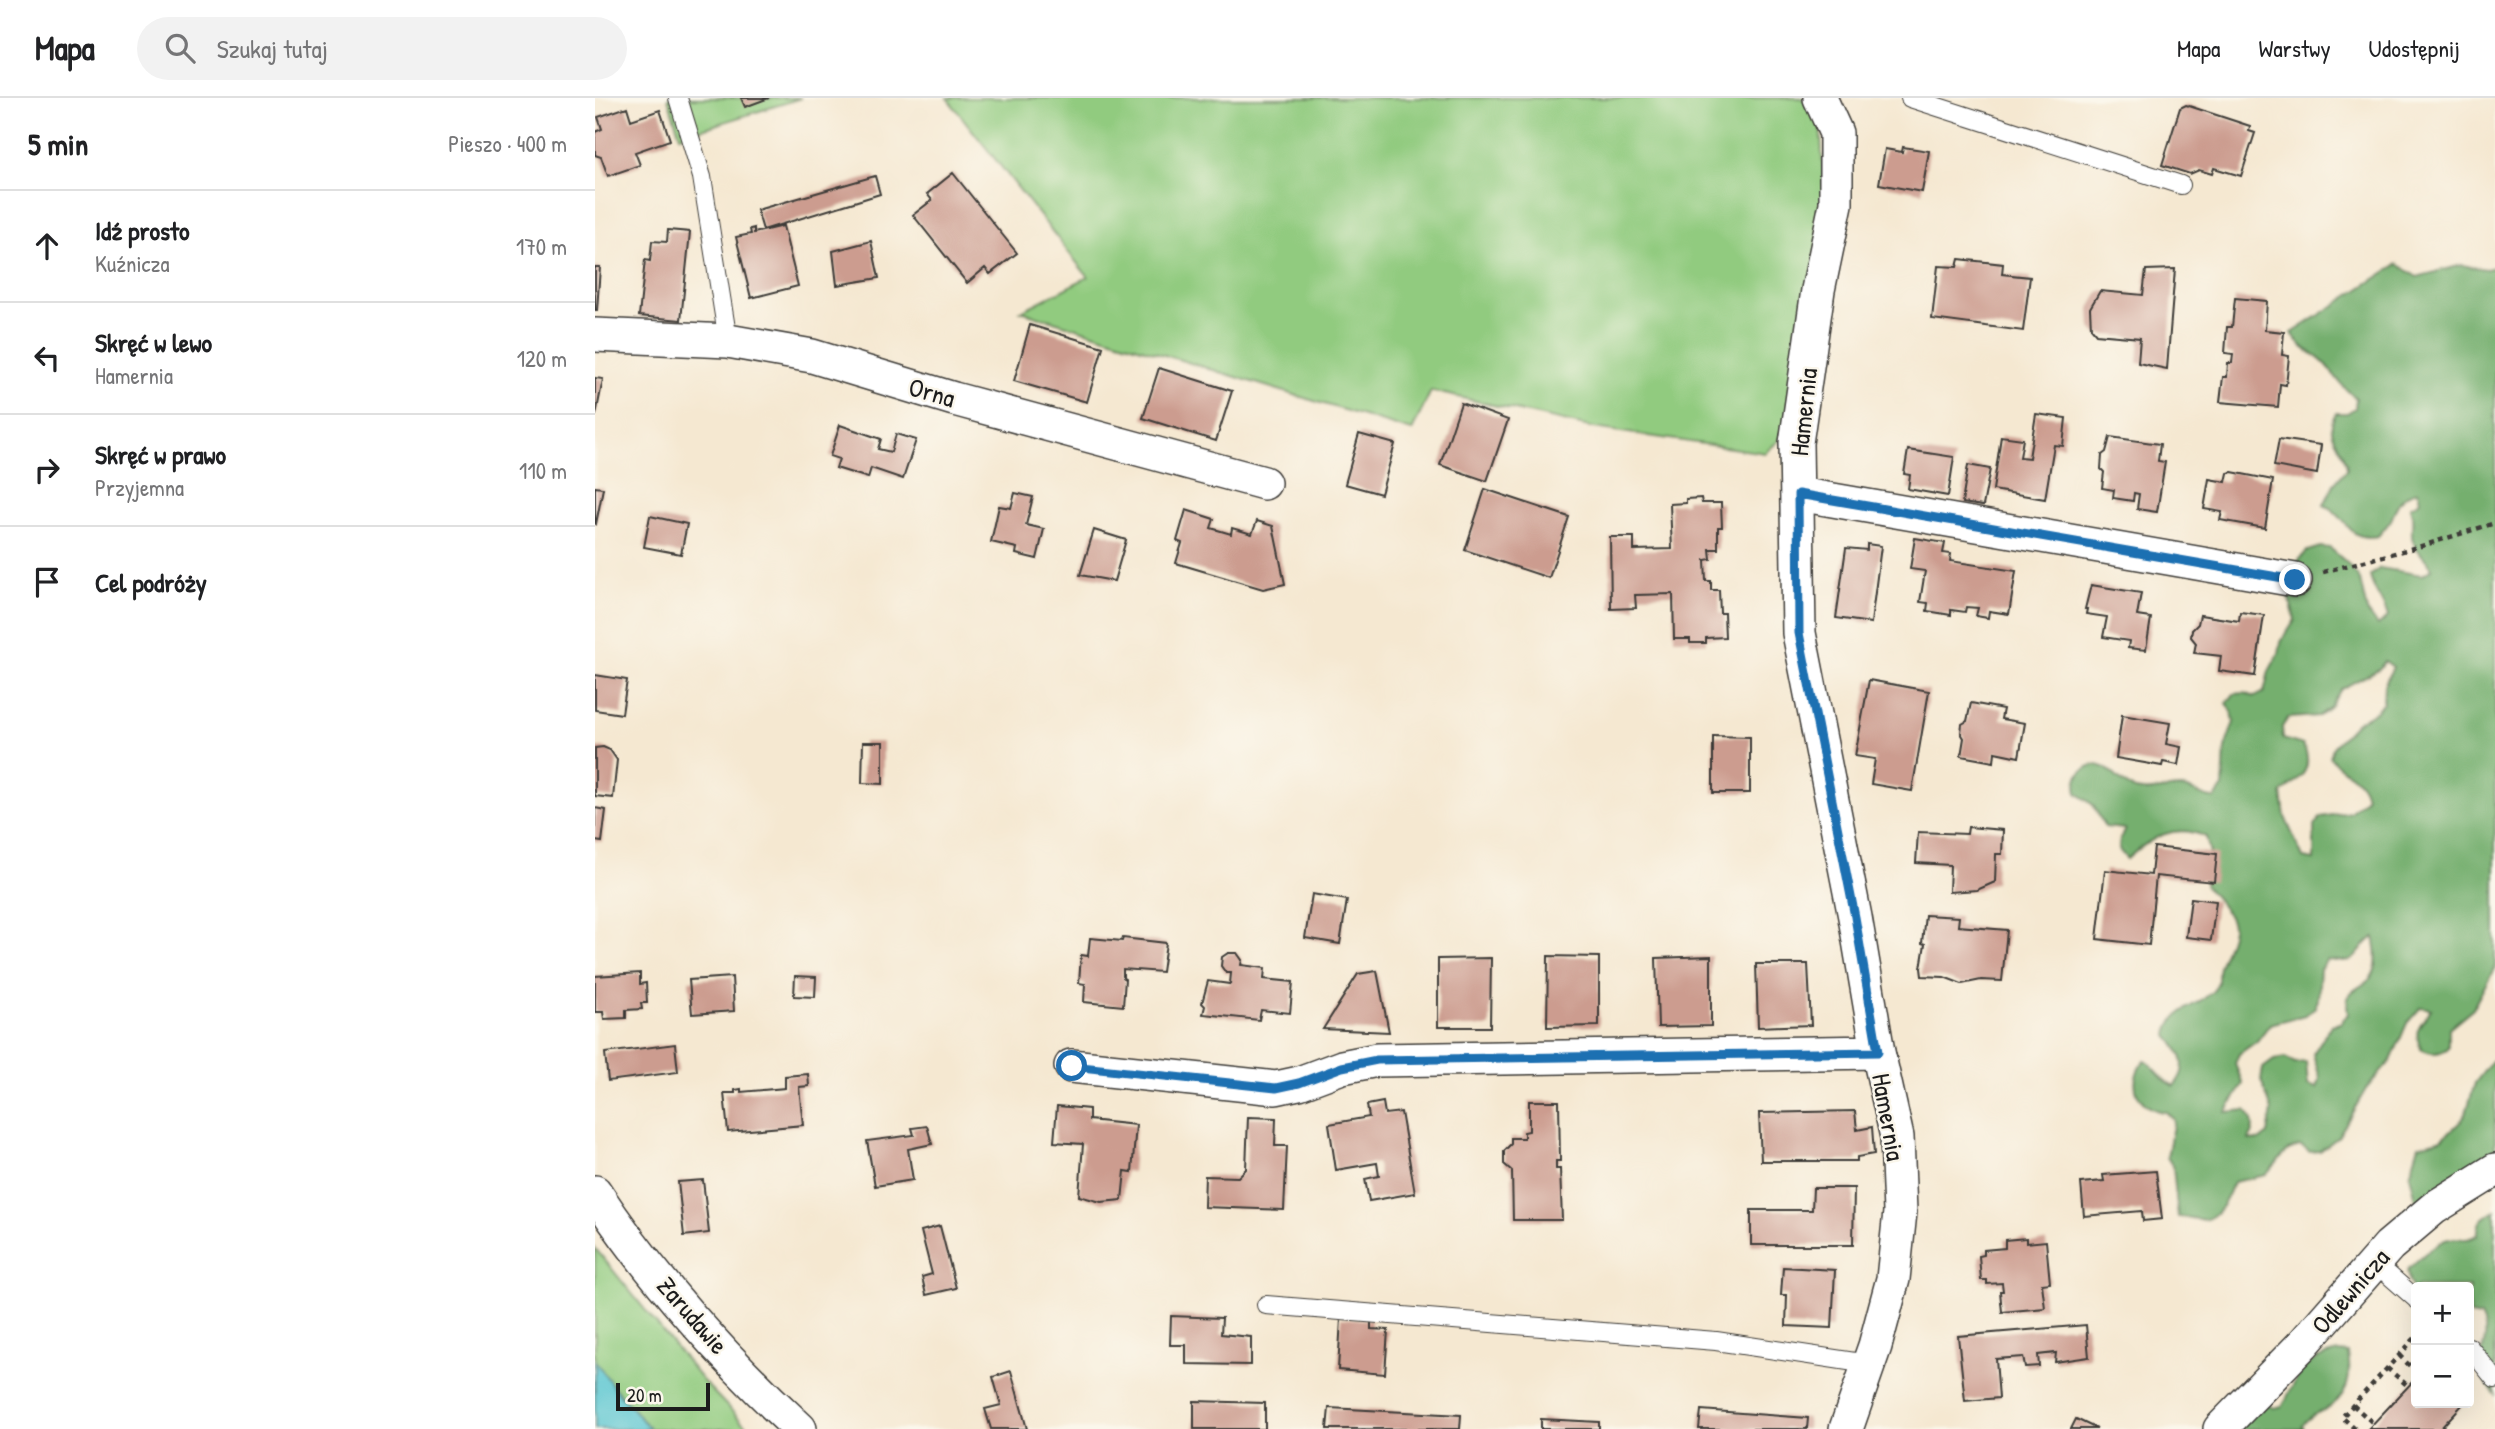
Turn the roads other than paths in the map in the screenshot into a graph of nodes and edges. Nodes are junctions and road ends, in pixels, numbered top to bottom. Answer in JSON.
{"nodes":[{"id":1,"x":678,"y":98,"type":"edge"},
{"id":2,"x":1820,"y":98,"type":"edge"},
{"id":3,"x":1910,"y":98,"type":"edge"},
{"id":4,"x":2181,"y":185,"type":"dead end"},
{"id":5,"x":595,"y":335,"type":"edge"},
{"id":6,"x":728,"y":341,"type":"junction"},
{"id":7,"x":1264,"y":483,"type":"dead end"},
{"id":8,"x":1798,"y":494,"type":"junction"},
{"id":9,"x":2295,"y":580,"type":"road end"},
{"id":10,"x":1878,"y":1052,"type":"junction"},
{"id":11,"x":1072,"y":1066,"type":"dead end"},
{"id":12,"x":2495,"y":1170,"type":"edge"},
{"id":13,"x":595,"y":1192,"type":"edge"},
{"id":14,"x":2374,"y":1262,"type":"junction"},
{"id":15,"x":2411,"y":1295,"type":"edge"},
{"id":16,"x":1266,"y":1305,"type":"dead end"},
{"id":17,"x":2474,"y":1353,"type":"edge"},
{"id":18,"x":1868,"y":1364,"type":"junction"},
{"id":19,"x":2495,"y":1379,"type":"edge"},
{"id":20,"x":800,"y":1429,"type":"edge"},
{"id":21,"x":1846,"y":1429,"type":"edge"},
{"id":22,"x":2220,"y":1429,"type":"edge"}],
"edges":[{"from":1,"to":6,"type":"lane"},
{"from":2,"to":8,"type":"street","name":"Hamernia"},
{"from":3,"to":4,"type":"lane"},
{"from":5,"to":6,"type":"street","name":"Orna"},
{"from":6,"to":7,"type":"street","name":"Orna"},
{"from":8,"to":9,"type":"street"},
{"from":8,"to":10,"type":"street","name":"Hamernia"},
{"from":10,"to":11,"type":"street"},
{"from":10,"to":18,"type":"street","name":"Hamernia"},
{"from":12,"to":14,"type":"street","name":"Odlewnicza"},
{"from":13,"to":20,"type":"street","name":"Zarudawie"},
{"from":14,"to":15,"type":"lane"},
{"from":14,"to":22,"type":"street","name":"Odlewnicza"},
{"from":16,"to":18,"type":"lane"},
{"from":17,"to":19,"type":"lane"},
{"from":18,"to":21,"type":"street","name":"Hamernia"}]}
